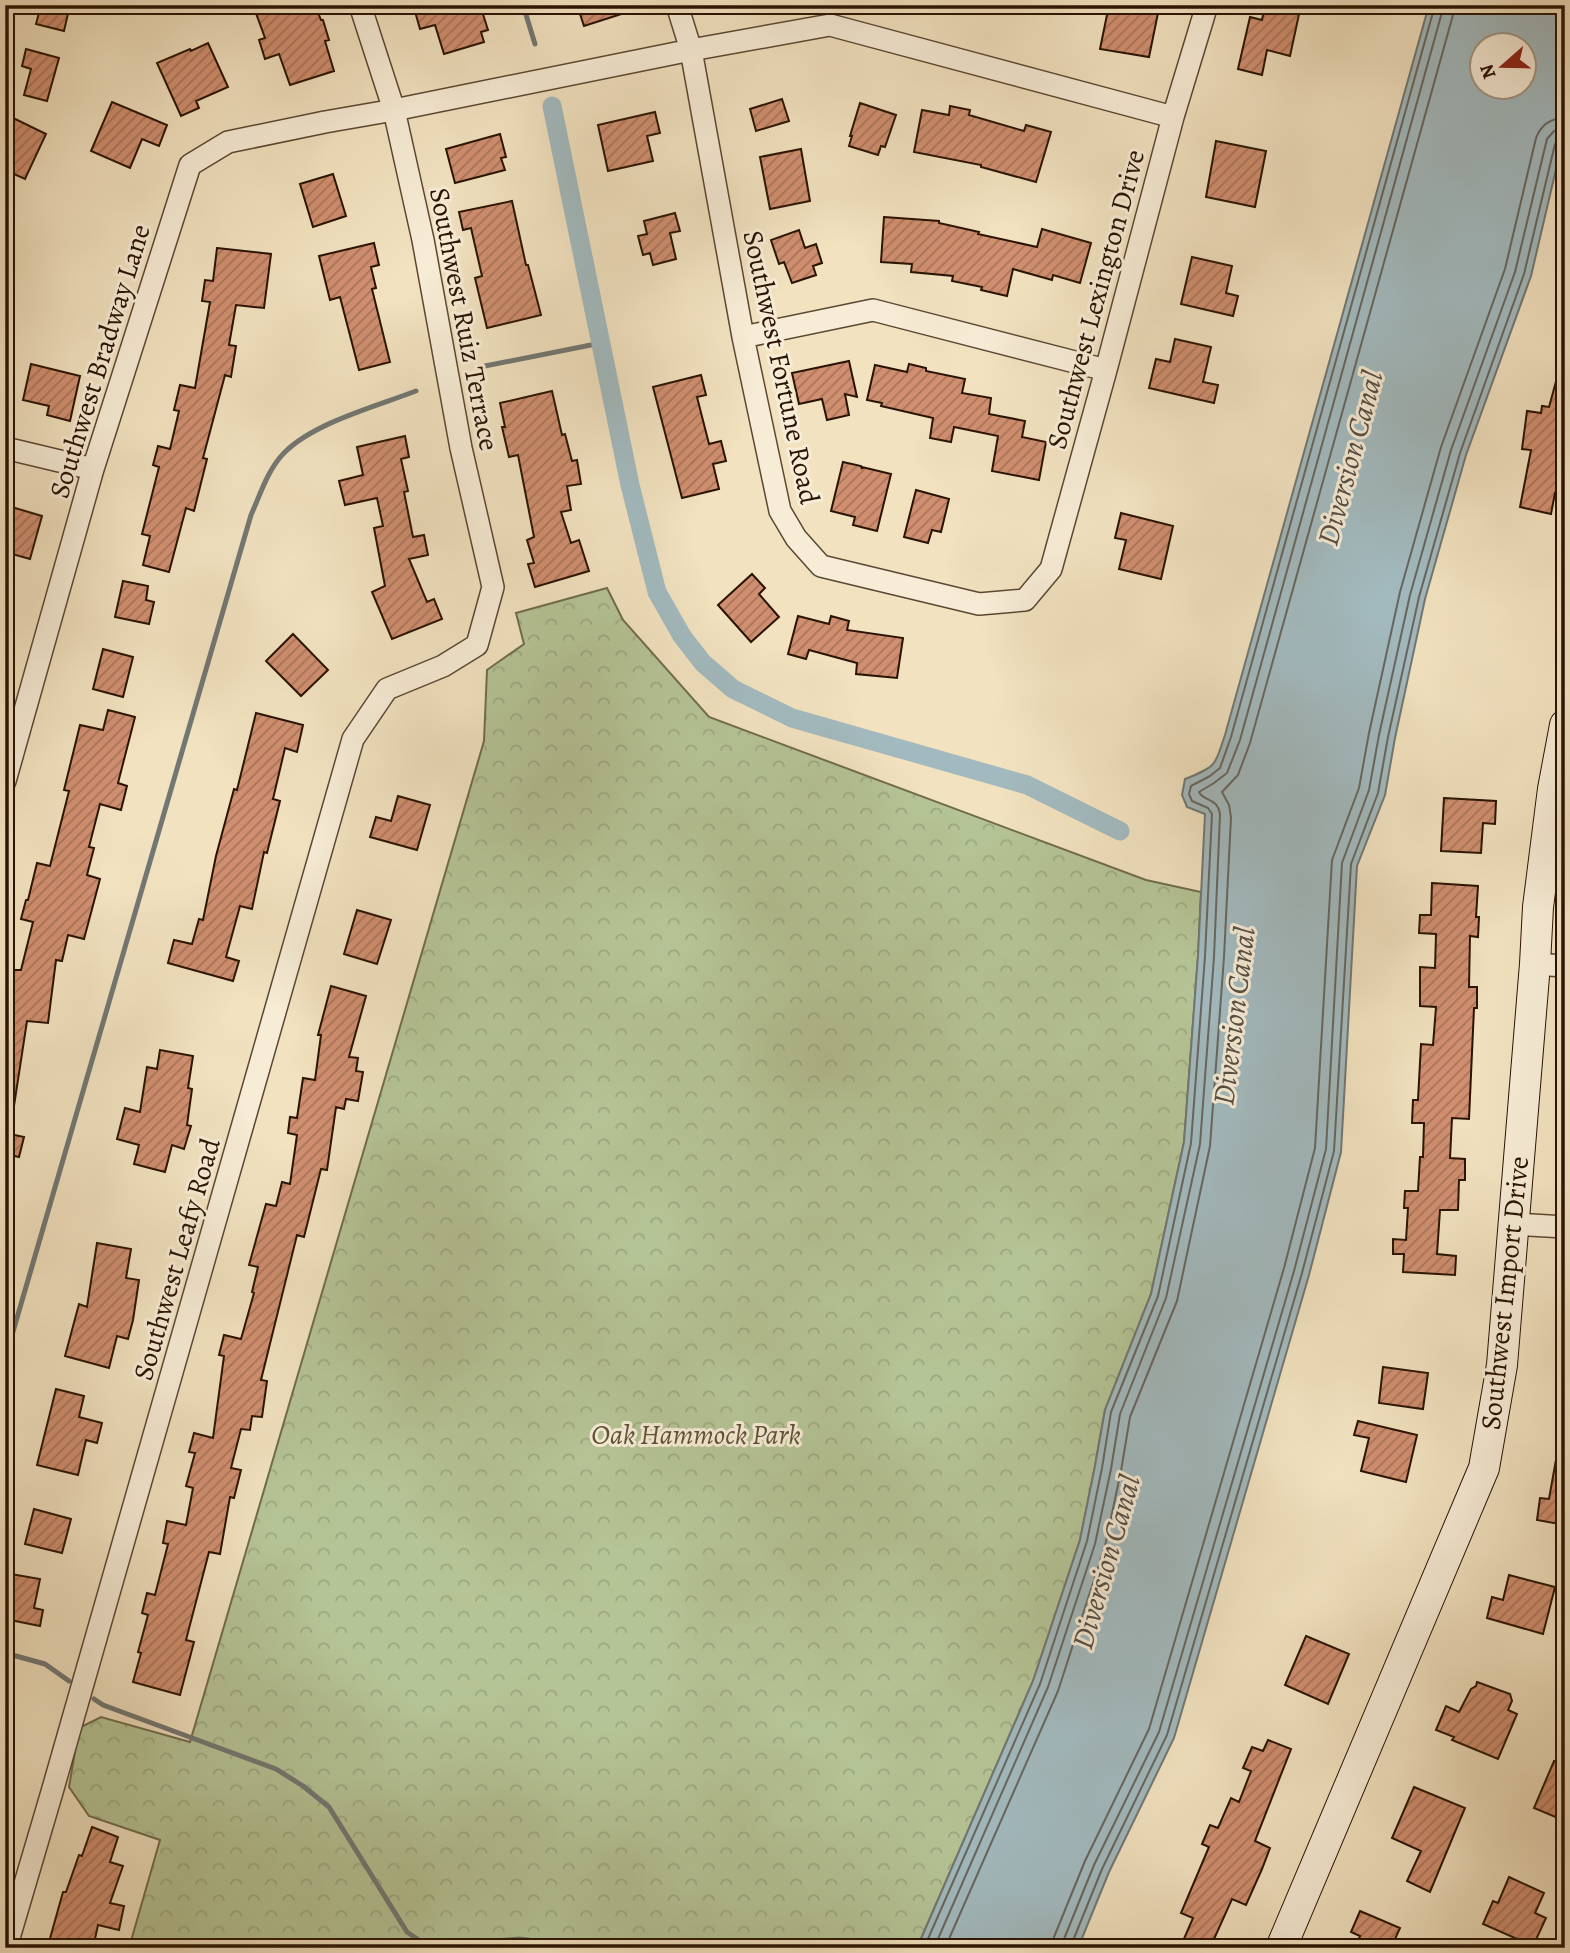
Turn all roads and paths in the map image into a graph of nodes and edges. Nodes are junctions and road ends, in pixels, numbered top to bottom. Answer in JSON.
{"nodes":[{"id":1,"x":360,"y":5,"type":"edge"},
{"id":2,"x":677,"y":5,"type":"edge"},
{"id":3,"x":1207,"y":5,"type":"edge"},
{"id":4,"x":691,"y":50,"type":"junction"},
{"id":5,"x":394,"y":110,"type":"junction"},
{"id":6,"x":1173,"y":117,"type":"junction"},
{"id":7,"x":743,"y":337,"type":"junction"},
{"id":8,"x":1106,"y":370,"type":"junction"},
{"id":9,"x":5,"y":449,"type":"edge"},
{"id":10,"x":93,"y":469,"type":"junction"},
{"id":11,"x":1025,"y":600,"type":"joint"},
{"id":12,"x":477,"y":645,"type":"joint"},
{"id":13,"x":1565,"y":725,"type":"edge"},
{"id":14,"x":5,"y":781,"type":"edge"},
{"id":15,"x":1535,"y":964,"type":"junction"},
{"id":16,"x":1565,"y":966,"type":"edge"},
{"id":17,"x":1513,"y":1224,"type":"junction"},
{"id":18,"x":1565,"y":1227,"type":"edge"},
{"id":19,"x":6,"y":1948,"type":"edge"},
{"id":20,"x":1281,"y":1948,"type":"edge"}],
"edges":[{"from":1,"to":5,"type":"street","name":"Southwest Ruiz Terrace"},
{"from":2,"to":4,"type":"street","name":"Southwest Fortune Road"},
{"from":3,"to":6,"type":"street","name":"Southwest Lexington Drive"},
{"from":4,"to":5,"type":"street","name":"Southwest Bradway Lane"},
{"from":4,"to":6,"type":"street","name":"Southwest Bradway Lane"},
{"from":4,"to":7,"type":"street","name":"Southwest Fortune Road"},
{"from":5,"to":10,"type":"street","name":"Southwest Bradway Lane"},
{"from":5,"to":12,"type":"street","name":"Southwest Ruiz Terrace"},
{"from":6,"to":8,"type":"street","name":"Southwest Lexington Drive"},
{"from":7,"to":8,"type":"street"},
{"from":7,"to":11,"type":"street","name":"Southwest Fortune Road"},
{"from":8,"to":11,"type":"street","name":"Southwest Lexington Drive"},
{"from":9,"to":10,"type":"street"},
{"from":10,"to":14,"type":"street","name":"Southwest Bradway Lane"},
{"from":12,"to":19,"type":"street","name":"Southwest Leafy Road"},
{"from":13,"to":15,"type":"street","name":"Southwest Import Drive"},
{"from":15,"to":16,"type":"street"},
{"from":15,"to":17,"type":"street","name":"Southwest Import Drive"},
{"from":17,"to":18,"type":"street"},
{"from":17,"to":20,"type":"street","name":"Southwest Import Drive"}]}
